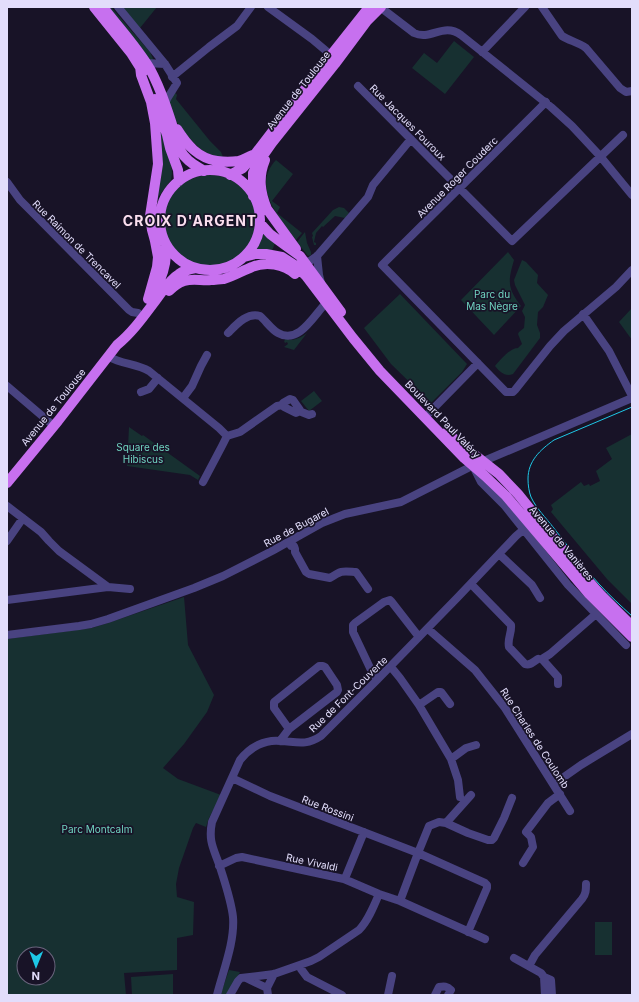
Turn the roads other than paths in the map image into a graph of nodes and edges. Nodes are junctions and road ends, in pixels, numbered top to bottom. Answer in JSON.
{"nodes":[{"id":1,"x":94,"y":7,"type":"edge"},
{"id":2,"x":103,"y":7,"type":"edge"},
{"id":3,"x":118,"y":7,"type":"edge"},
{"id":4,"x":251,"y":7,"type":"edge"},
{"id":5,"x":268,"y":7,"type":"edge"},
{"id":6,"x":525,"y":7,"type":"edge"},
{"id":7,"x":542,"y":7,"type":"edge"},
{"id":8,"x":374,"y":8,"type":"edge"},
{"id":9,"x":482,"y":52,"type":"junction"},
{"id":10,"x":331,"y":55,"type":"junction"},
{"id":11,"x":143,"y":64,"type":"junction"},
{"id":12,"x":164,"y":64,"type":"junction"},
{"id":13,"x":175,"y":80,"type":"junction"},
{"id":14,"x":358,"y":86,"type":"dead end"},
{"id":15,"x":632,"y":91,"type":"edge"},
{"id":16,"x":546,"y":102,"type":"junction"},
{"id":17,"x":165,"y":104,"type":"junction"},
{"id":18,"x":171,"y":122,"type":"junction"},
{"id":19,"x":623,"y":135,"type":"dead end"},
{"id":20,"x":411,"y":139,"type":"junction"},
{"id":21,"x":272,"y":143,"type":"junction"},
{"id":22,"x":255,"y":154,"type":"junction"},
{"id":23,"x":600,"y":156,"type":"junction"},
{"id":24,"x":204,"y":171,"type":"junction"},
{"id":25,"x":230,"y":175,"type":"junction"},
{"id":26,"x":179,"y":181,"type":"junction"},
{"id":27,"x":7,"y":182,"type":"edge"},
{"id":28,"x":460,"y":189,"type":"junction"},
{"id":29,"x":632,"y":195,"type":"edge"},
{"id":30,"x":254,"y":196,"type":"junction"},
{"id":31,"x":260,"y":223,"type":"junction"},
{"id":32,"x":165,"y":243,"type":"junction"},
{"id":33,"x":317,"y":256,"type":"junction"},
{"id":34,"x":244,"y":258,"type":"junction"},
{"id":35,"x":302,"y":259,"type":"junction"},
{"id":36,"x":196,"y":268,"type":"junction"},
{"id":37,"x":632,"y":270,"type":"edge"},
{"id":38,"x":319,"y":288,"type":"junction"},
{"id":39,"x":149,"y":303,"type":"junction"},
{"id":40,"x":326,"y":303,"type":"junction"},
{"id":41,"x":138,"y":313,"type":"junction"},
{"id":42,"x":583,"y":314,"type":"junction"},
{"id":43,"x":228,"y":333,"type":"dead end"},
{"id":44,"x":117,"y":345,"type":"junction"},
{"id":45,"x":207,"y":355,"type":"dead end"},
{"id":46,"x":109,"y":357,"type":"junction"},
{"id":47,"x":478,"y":363,"type":"junction"},
{"id":48,"x":158,"y":378,"type":"junction"},
{"id":49,"x":7,"y":386,"type":"edge"},
{"id":50,"x":141,"y":392,"type":"dead end"},
{"id":51,"x":632,"y":397,"type":"edge"},
{"id":52,"x":183,"y":398,"type":"junction"},
{"id":53,"x":429,"y":413,"type":"junction"},
{"id":54,"x":312,"y":414,"type":"dead end"},
{"id":55,"x":54,"y":426,"type":"junction"},
{"id":56,"x":227,"y":436,"type":"junction"},
{"id":57,"x":483,"y":462,"type":"junction"},
{"id":58,"x":472,"y":466,"type":"junction"},
{"id":59,"x":203,"y":482,"type":"dead end"},
{"id":60,"x":7,"y":483,"type":"edge"},
{"id":61,"x":7,"y":506,"type":"edge"},
{"id":62,"x":23,"y":518,"type":"junction"},
{"id":63,"x":524,"y":530,"type":"junction"},
{"id":64,"x":7,"y":541,"type":"edge"},
{"id":65,"x":292,"y":547,"type":"junction"},
{"id":66,"x":499,"y":554,"type":"junction"},
{"id":67,"x":471,"y":584,"type":"junction"},
{"id":68,"x":108,"y":588,"type":"junction"},
{"id":69,"x":130,"y":589,"type":"dead end"},
{"id":70,"x":368,"y":589,"type":"dead end"},
{"id":71,"x":540,"y":598,"type":"dead end"},
{"id":72,"x":7,"y":600,"type":"edge"},
{"id":73,"x":596,"y":614,"type":"junction"},
{"id":74,"x":632,"y":626,"type":"edge"},
{"id":75,"x":428,"y":629,"type":"junction"},
{"id":76,"x":7,"y":635,"type":"edge"},
{"id":77,"x":419,"y":637,"type":"junction"},
{"id":78,"x":629,"y":641,"type":"edge"},
{"id":79,"x":538,"y":659,"type":"dead end"},
{"id":80,"x":391,"y":667,"type":"junction"},
{"id":81,"x":377,"y":680,"type":"junction"},
{"id":82,"x":558,"y":684,"type":"dead end"},
{"id":83,"x":450,"y":704,"type":"dead end"},
{"id":84,"x":419,"y":706,"type":"junction"},
{"id":85,"x":289,"y":729,"type":"junction"},
{"id":86,"x":632,"y":734,"type":"edge"},
{"id":87,"x":280,"y":740,"type":"junction"},
{"id":88,"x":476,"y":745,"type":"dead end"},
{"id":89,"x":451,"y":759,"type":"junction"},
{"id":90,"x":232,"y":778,"type":"junction"},
{"id":91,"x":554,"y":784,"type":"junction"},
{"id":92,"x":560,"y":794,"type":"junction"},
{"id":93,"x":471,"y":795,"type":"dead end"},
{"id":94,"x":460,"y":797,"type":"dead end"},
{"id":95,"x":512,"y":798,"type":"dead end"},
{"id":96,"x":570,"y":811,"type":"dead end"},
{"id":97,"x":446,"y":823,"type":"junction"},
{"id":98,"x":364,"y":832,"type":"junction"},
{"id":99,"x":418,"y":853,"type":"junction"},
{"id":100,"x":523,"y":864,"type":"dead end"},
{"id":101,"x":219,"y":866,"type":"junction"},
{"id":102,"x":344,"y":879,"type":"junction"},
{"id":103,"x":586,"y":884,"type":"dead end"},
{"id":104,"x":379,"y":894,"type":"junction"},
{"id":105,"x":400,"y":901,"type":"junction"},
{"id":106,"x":468,"y":932,"type":"junction"},
{"id":107,"x":485,"y":939,"type":"dead end"},
{"id":108,"x":514,"y":958,"type":"dead end"},
{"id":109,"x":300,"y":965,"type":"junction"},
{"id":110,"x":529,"y":966,"type":"junction"},
{"id":111,"x":274,"y":974,"type":"junction"},
{"id":112,"x":392,"y":976,"type":"dead end"},
{"id":113,"x":245,"y":977,"type":"junction"},
{"id":114,"x":544,"y":977,"type":"junction"},
{"id":115,"x":268,"y":992,"type":"edge"},
{"id":116,"x":216,"y":995,"type":"edge"},
{"id":117,"x":230,"y":995,"type":"edge"},
{"id":118,"x":342,"y":995,"type":"edge"},
{"id":119,"x":388,"y":995,"type":"edge"},
{"id":120,"x":434,"y":995,"type":"edge"},
{"id":121,"x":448,"y":995,"type":"edge"},
{"id":122,"x":544,"y":995,"type":"edge"},
{"id":123,"x":552,"y":995,"type":"edge"}],
"edges":[{"from":1,"to":11,"type":"main road"},
{"from":2,"to":11,"type":"main road"},
{"from":3,"to":12,"type":"street"},
{"from":4,"to":13,"type":"street"},
{"from":5,"to":10,"type":"street"},
{"from":6,"to":9,"type":"street"},
{"from":7,"to":15,"type":"street"},
{"from":8,"to":9,"type":"street"},
{"from":8,"to":10,"type":"main road","name":"Avenue de Toulouse"},
{"from":8,"to":21,"type":"main road","name":"Avenue de Toulouse"},
{"from":9,"to":16,"type":"street"},
{"from":10,"to":22,"type":"main road","name":"Avenue de Toulouse"},
{"from":11,"to":12,"type":"street"},
{"from":11,"to":17,"type":"main road"},
{"from":11,"to":26,"type":"main road"},
{"from":11,"to":39,"type":"main road"},
{"from":12,"to":13,"type":"street"},
{"from":13,"to":17,"type":"street"},
{"from":14,"to":20,"type":"street","name":"Rue Jacques Fouroux"},
{"from":16,"to":23,"type":"street"},
{"from":16,"to":28,"type":"street","name":"Avenue Roger Couderc"},
{"from":17,"to":18,"type":"main road"},
{"from":18,"to":22,"type":"main road"},
{"from":18,"to":24,"type":"main road"},
{"from":19,"to":23,"type":"street"},
{"from":20,"to":28,"type":"street","name":"Rue Jacques Fouroux"},
{"from":20,"to":33,"type":"street"},
{"from":21,"to":30,"type":"main road","name":"Avenue de Toulouse"},
{"from":21,"to":35,"type":"main road"},
{"from":22,"to":25,"type":"main road","name":"Avenue de Toulouse"},
{"from":23,"to":28,"type":"street","name":"Rue Jacques Fouroux"},
{"from":23,"to":29,"type":"street"},
{"from":24,"to":25,"type":"main road"},
{"from":24,"to":26,"type":"main road"},
{"from":25,"to":30,"type":"main road"},
{"from":26,"to":32,"type":"main road"},
{"from":27,"to":41,"type":"street","name":"Rue Raimon de Trencavel"},
{"from":28,"to":47,"type":"street","name":"Avenue Roger Couderc"},
{"from":30,"to":31,"type":"main road"},
{"from":31,"to":34,"type":"main road"},
{"from":31,"to":35,"type":"main road","name":"Boulevard Paul Valéry"},
{"from":32,"to":36,"type":"main road"},
{"from":32,"to":39,"type":"main road","name":"Avenue de Toulouse"},
{"from":33,"to":35,"type":"street"},
{"from":33,"to":38,"type":"street"},
{"from":34,"to":36,"type":"main road"},
{"from":34,"to":38,"type":"main road","name":"Boulevard Paul Valéry"},
{"from":35,"to":38,"type":"main road","name":"Boulevard Paul Valéry"},
{"from":36,"to":39,"type":"main road","name":"Avenue de Toulouse"},
{"from":37,"to":42,"type":"street"},
{"from":38,"to":39,"type":"main road"},
{"from":38,"to":40,"type":"main road","name":"Boulevard Paul Valéry"},
{"from":38,"to":53,"type":"main road","name":"Boulevard Paul Valéry"},
{"from":39,"to":41,"type":"main road","name":"Avenue de Toulouse"},
{"from":39,"to":44,"type":"main road","name":"Avenue de Toulouse"},
{"from":40,"to":43,"type":"street"},
{"from":40,"to":58,"type":"main road","name":"Boulevard Paul Valéry"},
{"from":41,"to":44,"type":"main road","name":"Avenue de Toulouse"},
{"from":42,"to":47,"type":"street"},
{"from":42,"to":51,"type":"street"},
{"from":44,"to":46,"type":"main road","name":"Avenue de Toulouse"},
{"from":45,"to":52,"type":"street"},
{"from":46,"to":48,"type":"street"},
{"from":46,"to":55,"type":"main road","name":"Avenue de Toulouse"},
{"from":47,"to":53,"type":"street"},
{"from":48,"to":50,"type":"street"},
{"from":48,"to":52,"type":"street"},
{"from":49,"to":55,"type":"street"},
{"from":51,"to":57,"type":"street","name":"Rue de Bugarel"},
{"from":52,"to":56,"type":"street"},
{"from":53,"to":57,"type":"main road","name":"Boulevard Paul Valéry"},
{"from":54,"to":56,"type":"street"},
{"from":55,"to":60,"type":"main road","name":"Avenue de Toulouse"},
{"from":56,"to":59,"type":"street"},
{"from":57,"to":58,"type":"street","name":"Rue de Bugarel"},
{"from":57,"to":74,"type":"main road","name":"Avenue de Vanières"},
{"from":58,"to":63,"type":"street","name":"Boulevard Paul Valéry"},
{"from":58,"to":65,"type":"street","name":"Rue de Bugarel"},
{"from":58,"to":78,"type":"main road","name":"Avenue de Vanières"},
{"from":61,"to":62,"type":"street"},
{"from":62,"to":64,"type":"street"},
{"from":62,"to":68,"type":"street"},
{"from":63,"to":66,"type":"street","name":"Rue de Font-Couverte"},
{"from":63,"to":73,"type":"street","name":"Boulevard Paul Valéry"},
{"from":65,"to":70,"type":"street"},
{"from":65,"to":76,"type":"street","name":"Rue de Bugarel"},
{"from":66,"to":67,"type":"street","name":"Rue de Font-Couverte"},
{"from":66,"to":71,"type":"street"},
{"from":67,"to":75,"type":"street","name":"Rue de Font-Couverte"},
{"from":67,"to":79,"type":"street"},
{"from":68,"to":69,"type":"street"},
{"from":68,"to":72,"type":"street"},
{"from":73,"to":78,"type":"street","name":"Boulevard Paul Valéry"},
{"from":73,"to":82,"type":"street"},
{"from":75,"to":77,"type":"street","name":"Rue de Font-Couverte"},
{"from":75,"to":91,"type":"street","name":"Rue Charles de Coulomb"},
{"from":77,"to":80,"type":"street","name":"Rue de Font-Couverte"},
{"from":77,"to":81,"type":"street"},
{"from":80,"to":81,"type":"street","name":"Rue de Font-Couverte"},
{"from":80,"to":84,"type":"street"},
{"from":81,"to":87,"type":"street","name":"Rue de Font-Couverte"},
{"from":83,"to":84,"type":"street"},
{"from":84,"to":89,"type":"street"},
{"from":85,"to":85,"type":"street"},
{"from":85,"to":87,"type":"street"},
{"from":86,"to":91,"type":"street"},
{"from":87,"to":90,"type":"street","name":"Rue de Font-Couverte"},
{"from":88,"to":89,"type":"street"},
{"from":89,"to":94,"type":"street"},
{"from":90,"to":98,"type":"street","name":"Rue Rossini"},
{"from":90,"to":101,"type":"street","name":"Rue de Font-Couverte"},
{"from":91,"to":92,"type":"street","name":"Rue Charles de Coulomb"},
{"from":92,"to":96,"type":"street","name":"Rue Charles de Coulomb"},
{"from":92,"to":100,"type":"street"},
{"from":93,"to":97,"type":"street"},
{"from":95,"to":97,"type":"street"},
{"from":97,"to":99,"type":"street"},
{"from":98,"to":99,"type":"street","name":"Rue Rossini"},
{"from":98,"to":102,"type":"street"},
{"from":99,"to":105,"type":"street"},
{"from":99,"to":106,"type":"street","name":"Rue Rossini"},
{"from":101,"to":102,"type":"street","name":"Rue Vivaldi"},
{"from":101,"to":116,"type":"street","name":"Rue de Font-Couverte"},
{"from":102,"to":104,"type":"street","name":"Rue Vivaldi"},
{"from":103,"to":110,"type":"street"},
{"from":104,"to":105,"type":"street","name":"Rue Vivaldi"},
{"from":104,"to":109,"type":"street"},
{"from":105,"to":106,"type":"street","name":"Rue Vivaldi"},
{"from":106,"to":107,"type":"street","name":"Rue Vivaldi"},
{"from":108,"to":110,"type":"street"},
{"from":109,"to":111,"type":"street"},
{"from":109,"to":118,"type":"street"},
{"from":110,"to":114,"type":"street"},
{"from":111,"to":113,"type":"street"},
{"from":111,"to":115,"type":"street"},
{"from":112,"to":119,"type":"street"},
{"from":113,"to":115,"type":"street"},
{"from":113,"to":117,"type":"street"},
{"from":114,"to":122,"type":"street"},
{"from":114,"to":123,"type":"street"},
{"from":120,"to":121,"type":"street"}]}
